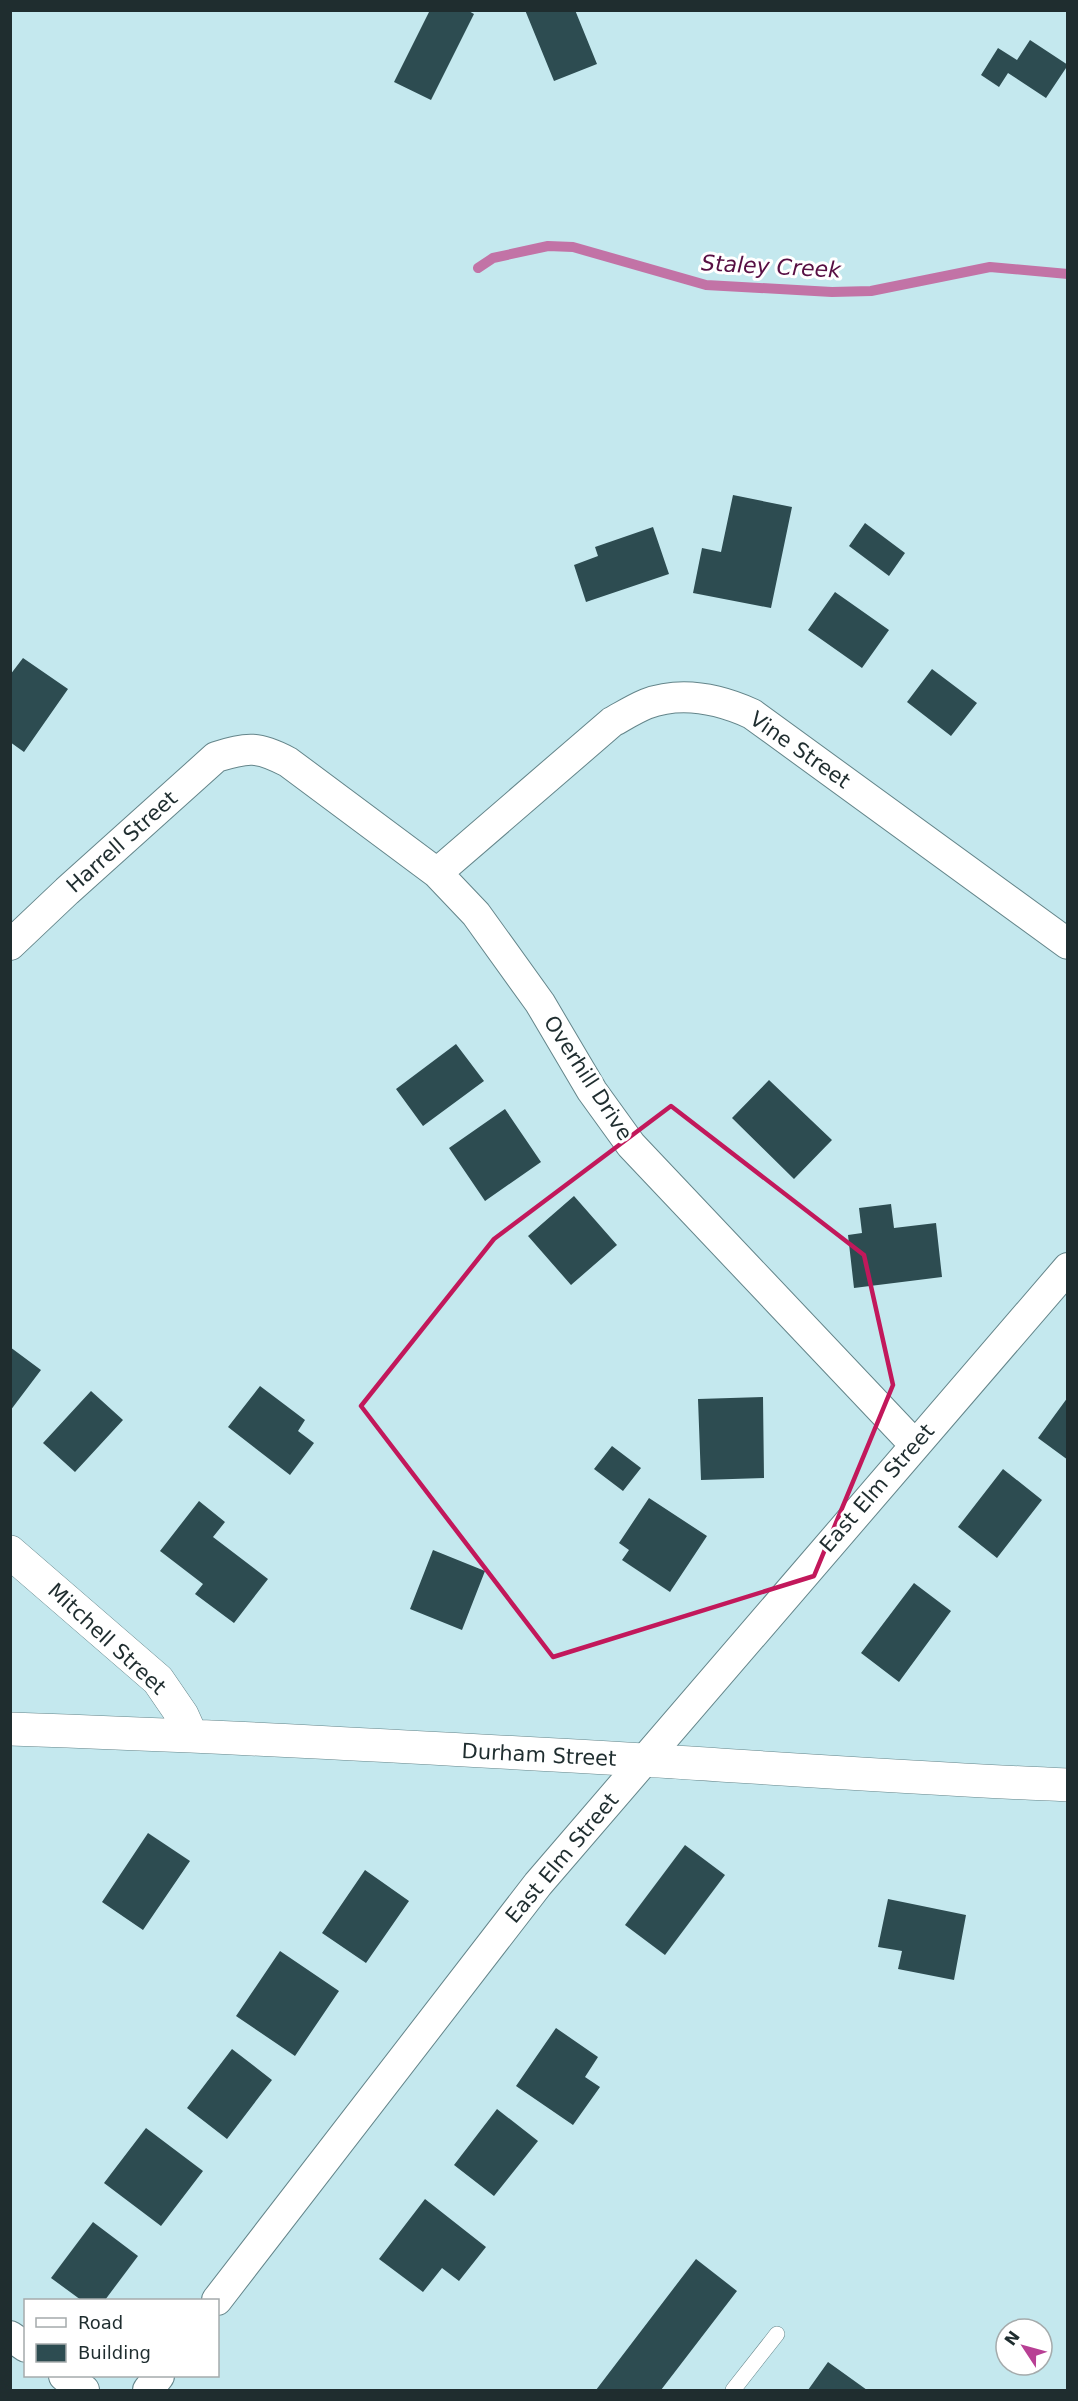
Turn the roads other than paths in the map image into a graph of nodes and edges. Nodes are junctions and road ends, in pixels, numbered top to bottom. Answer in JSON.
{"nodes":[{"id":1,"x":241,"y":749,"type":"joint"},
{"id":2,"x":437,"y":873,"type":"junction"},
{"id":3,"x":1068,"y":944,"type":"edge"},
{"id":4,"x":10,"y":945,"type":"edge"},
{"id":5,"x":1068,"y":1268,"type":"edge"},
{"id":6,"x":914,"y":1444,"type":"junction"},
{"id":7,"x":10,"y":1552,"type":"edge"},
{"id":8,"x":10,"y":1729,"type":"edge"},
{"id":9,"x":191,"y":1735,"type":"junction"},
{"id":10,"x":644,"y":1761,"type":"junction"},
{"id":11,"x":1068,"y":1785,"type":"edge"},
{"id":12,"x":219,"y":2299,"type":"edge"},
{"id":13,"x":777,"y":2334,"type":"dead end"},
{"id":14,"x":10,"y":2336,"type":"edge"},
{"id":15,"x":24,"y":2346,"type":"edge"},
{"id":16,"x":65,"y":2377,"type":"edge"},
{"id":17,"x":158,"y":2377,"type":"edge"},
{"id":18,"x":84,"y":2391,"type":"edge"},
{"id":19,"x":148,"y":2391,"type":"edge"},
{"id":20,"x":733,"y":2391,"type":"edge"}],
"edges":[{"from":1,"to":2,"type":"street","name":"Overhill Drive"},
{"from":1,"to":4,"type":"street","name":"Harrell Street"},
{"from":2,"to":3,"type":"street","name":"Vine Street"},
{"from":2,"to":6,"type":"street","name":"Overhill Drive"},
{"from":5,"to":6,"type":"street","name":"East Elm Street"},
{"from":6,"to":10,"type":"street","name":"East Elm Street"},
{"from":7,"to":9,"type":"street","name":"Mitchell Street"},
{"from":8,"to":9,"type":"street","name":"Durham Street"},
{"from":9,"to":10,"type":"street","name":"Durham Street"},
{"from":10,"to":11,"type":"street","name":"Durham Street"},
{"from":10,"to":12,"type":"street","name":"East Elm Street"},
{"from":13,"to":20,"type":"lane"},
{"from":14,"to":15,"type":"street"},
{"from":16,"to":18,"type":"street"},
{"from":17,"to":19,"type":"street"}]}
